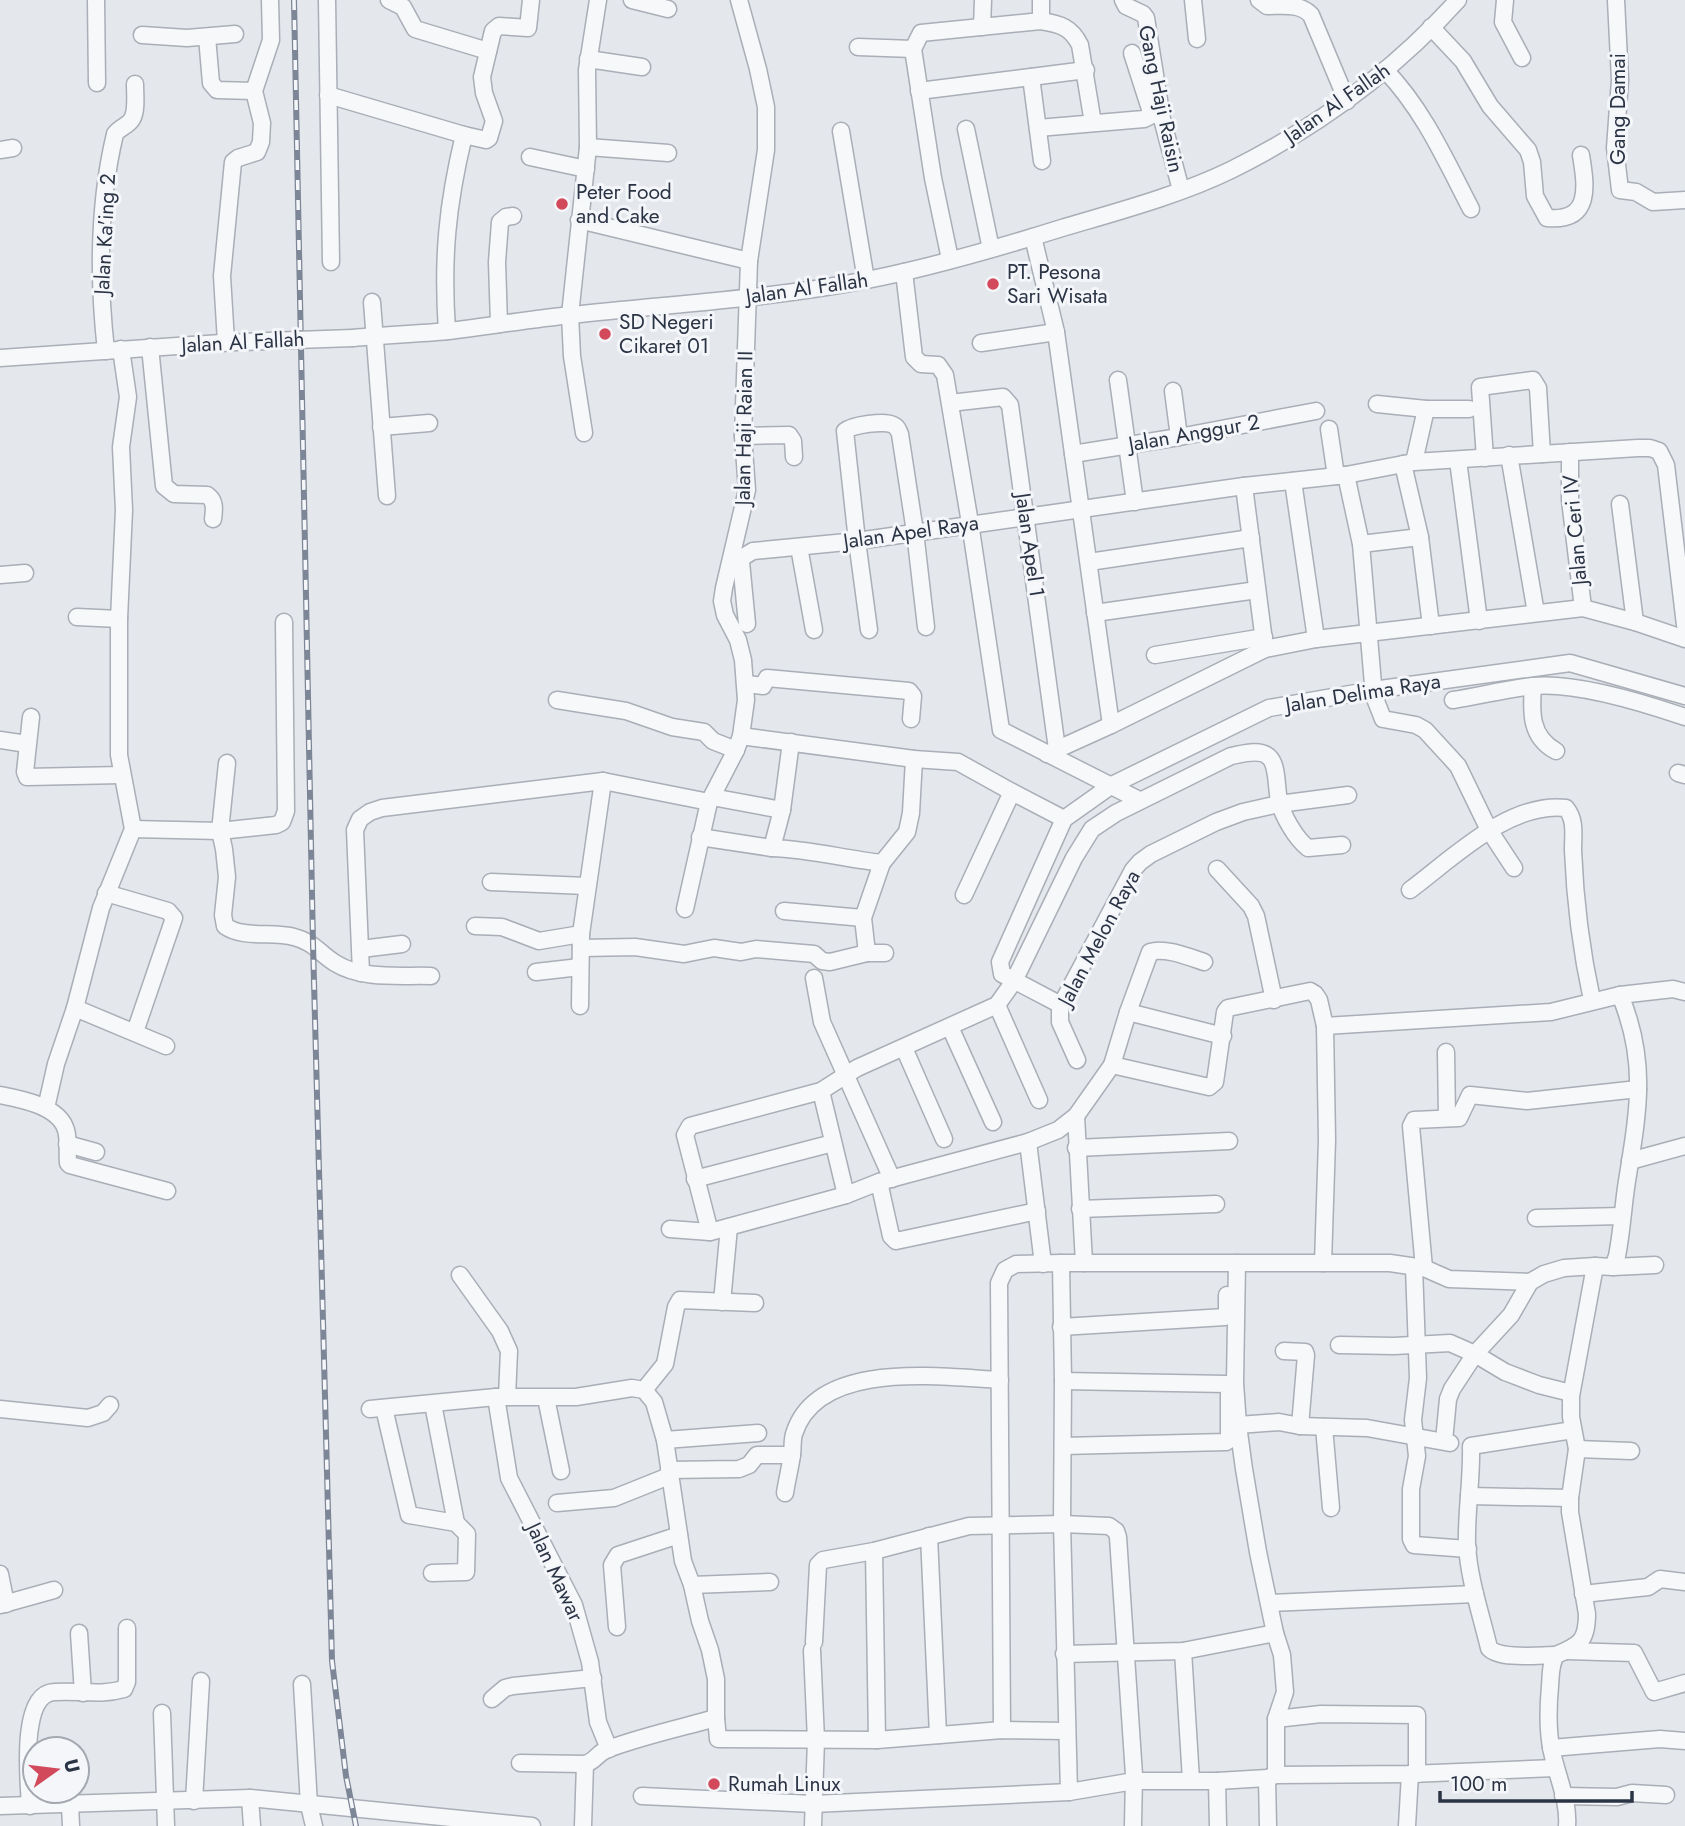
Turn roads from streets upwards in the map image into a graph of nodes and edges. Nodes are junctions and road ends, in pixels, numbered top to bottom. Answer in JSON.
{"nodes":[{"id":1,"x":96,"y":0,"type":"edge"},
{"id":2,"x":271,"y":0,"type":"edge"},
{"id":3,"x":327,"y":0,"type":"edge"},
{"id":4,"x":531,"y":0,"type":"edge"},
{"id":5,"x":598,"y":0,"type":"edge"},
{"id":6,"x":632,"y":0,"type":"edge"},
{"id":7,"x":739,"y":0,"type":"edge"},
{"id":8,"x":982,"y":0,"type":"edge"},
{"id":9,"x":1041,"y":0,"type":"edge"},
{"id":10,"x":1123,"y":0,"type":"edge"},
{"id":11,"x":1193,"y":0,"type":"edge"},
{"id":12,"x":1259,"y":0,"type":"edge"},
{"id":13,"x":1505,"y":0,"type":"edge"},
{"id":14,"x":1616,"y":0,"type":"edge"},
{"id":15,"x":395,"y":1,"type":"edge"},
{"id":16,"x":1448,"y":4,"type":"edge"},
{"id":17,"x":668,"y":9,"type":"dead end"},
{"id":18,"x":1041,"y":21,"type":"junction"},
{"id":19,"x":982,"y":27,"type":"junction"},
{"id":20,"x":1431,"y":27,"type":"junction"},
{"id":21,"x":235,"y":34,"type":"dead end"},
{"id":22,"x":142,"y":35,"type":"dead end"},
{"id":23,"x":207,"y":37,"type":"junction"},
{"id":24,"x":1197,"y":40,"type":"dead end"},
{"id":25,"x":858,"y":47,"type":"dead end"},
{"id":26,"x":913,"y":49,"type":"junction"},
{"id":27,"x":488,"y":51,"type":"junction"},
{"id":28,"x":1132,"y":53,"type":"dead end"},
{"id":29,"x":1522,"y":58,"type":"dead end"},
{"id":30,"x":588,"y":59,"type":"junction"},
{"id":31,"x":642,"y":67,"type":"dead end"},
{"id":32,"x":1086,"y":70,"type":"junction"},
{"id":33,"x":1385,"y":70,"type":"junction"},
{"id":34,"x":1031,"y":77,"type":"junction"},
{"id":35,"x":97,"y":83,"type":"dead end"},
{"id":36,"x":135,"y":85,"type":"dead end"},
{"id":37,"x":254,"y":91,"type":"junction"},
{"id":38,"x":919,"y":91,"type":"junction"},
{"id":39,"x":328,"y":95,"type":"junction"},
{"id":40,"x":1347,"y":101,"type":"junction"},
{"id":41,"x":1093,"y":123,"type":"junction"},
{"id":42,"x":1038,"y":128,"type":"junction"},
{"id":43,"x":966,"y":129,"type":"dead end"},
{"id":44,"x":841,"y":131,"type":"dead end"},
{"id":45,"x":464,"y":135,"type":"junction"},
{"id":46,"x":588,"y":147,"type":"junction"},
{"id":47,"x":668,"y":153,"type":"dead end"},
{"id":48,"x":1581,"y":155,"type":"dead end"},
{"id":49,"x":530,"y":157,"type":"dead end"},
{"id":50,"x":1042,"y":161,"type":"dead end"},
{"id":51,"x":586,"y":169,"type":"junction"},
{"id":52,"x":1181,"y":190,"type":"junction"},
{"id":53,"x":1685,"y":200,"type":"edge"},
{"id":54,"x":1471,"y":209,"type":"dead end"},
{"id":55,"x":513,"y":216,"type":"dead end"},
{"id":56,"x":579,"y":220,"type":"junction"},
{"id":57,"x":1029,"y":239,"type":"junction"},
{"id":58,"x":991,"y":249,"type":"junction"},
{"id":59,"x":950,"y":259,"type":"junction"},
{"id":60,"x":749,"y":261,"type":"junction"},
{"id":61,"x":331,"y":262,"type":"dead end"},
{"id":62,"x":904,"y":272,"type":"junction"},
{"id":63,"x":866,"y":280,"type":"junction"},
{"id":64,"x":748,"y":297,"type":"junction"},
{"id":65,"x":372,"y":302,"type":"dead end"},
{"id":66,"x":570,"y":315,"type":"junction"},
{"id":67,"x":499,"y":324,"type":"junction"},
{"id":68,"x":447,"y":331,"type":"junction"},
{"id":69,"x":374,"y":336,"type":"junction"},
{"id":70,"x":1054,"y":336,"type":"junction"},
{"id":71,"x":234,"y":342,"type":"junction"},
{"id":72,"x":981,"y":343,"type":"dead end"},
{"id":73,"x":150,"y":347,"type":"junction"},
{"id":74,"x":113,"y":350,"type":"junction"},
{"id":75,"x":0,"y":358,"type":"edge"},
{"id":76,"x":1118,"y":380,"type":"dead end"},
{"id":77,"x":1173,"y":391,"type":"dead end"},
{"id":78,"x":950,"y":403,"type":"junction"},
{"id":79,"x":1377,"y":404,"type":"dead end"},
{"id":80,"x":1426,"y":409,"type":"junction"},
{"id":81,"x":1469,"y":409,"type":"dead end"},
{"id":82,"x":1316,"y":411,"type":"dead end"},
{"id":83,"x":429,"y":423,"type":"dead end"},
{"id":84,"x":381,"y":427,"type":"junction"},
{"id":85,"x":1329,"y":429,"type":"dead end"},
{"id":86,"x":584,"y":433,"type":"dead end"},
{"id":87,"x":743,"y":436,"type":"junction"},
{"id":88,"x":1179,"y":437,"type":"junction"},
{"id":89,"x":1127,"y":445,"type":"junction"},
{"id":90,"x":1570,"y":452,"type":"junction"},
{"id":91,"x":1073,"y":454,"type":"junction"},
{"id":92,"x":1542,"y":454,"type":"junction"},
{"id":93,"x":1509,"y":455,"type":"junction"},
{"id":94,"x":794,"y":457,"type":"dead end"},
{"id":95,"x":1485,"y":458,"type":"junction"},
{"id":96,"x":1408,"y":463,"type":"junction"},
{"id":97,"x":1459,"y":468,"type":"dead end"},
{"id":98,"x":1341,"y":476,"type":"junction"},
{"id":99,"x":1293,"y":481,"type":"junction"},
{"id":100,"x":1244,"y":486,"type":"junction"},
{"id":101,"x":387,"y":496,"type":"dead end"},
{"id":102,"x":1135,"y":502,"type":"junction"},
{"id":103,"x":1620,"y":504,"type":"dead end"},
{"id":104,"x":1080,"y":509,"type":"junction"},
{"id":105,"x":1025,"y":516,"type":"junction"},
{"id":106,"x":213,"y":519,"type":"dead end"},
{"id":107,"x":970,"y":523,"type":"junction"},
{"id":108,"x":915,"y":532,"type":"junction"},
{"id":109,"x":1420,"y":537,"type":"junction"},
{"id":110,"x":1251,"y":538,"type":"junction"},
{"id":111,"x":857,"y":541,"type":"junction"},
{"id":112,"x":1361,"y":544,"type":"junction"},
{"id":113,"x":799,"y":547,"type":"junction"},
{"id":114,"x":1088,"y":562,"type":"junction"},
{"id":115,"x":25,"y":573,"type":"dead end"},
{"id":116,"x":0,"y":575,"type":"edge"},
{"id":117,"x":1257,"y":590,"type":"junction"},
{"id":118,"x":1583,"y":608,"type":"junction"},
{"id":119,"x":1095,"y":613,"type":"junction"},
{"id":120,"x":1536,"y":613,"type":"junction"},
{"id":121,"x":76,"y":617,"type":"dead end"},
{"id":122,"x":119,"y":619,"type":"junction"},
{"id":123,"x":1479,"y":621,"type":"junction"},
{"id":124,"x":284,"y":622,"type":"dead end"},
{"id":125,"x":1636,"y":622,"type":"junction"},
{"id":126,"x":747,"y":624,"type":"dead end"},
{"id":127,"x":1685,"y":625,"type":"edge"},
{"id":128,"x":1431,"y":626,"type":"junction"},
{"id":129,"x":926,"y":627,"type":"dead end"},
{"id":130,"x":814,"y":630,"type":"dead end"},
{"id":131,"x":869,"y":630,"type":"dead end"},
{"id":132,"x":1369,"y":633,"type":"junction"},
{"id":133,"x":1317,"y":639,"type":"junction"},
{"id":134,"x":1685,"y":639,"type":"edge"},
{"id":135,"x":1265,"y":643,"type":"junction"},
{"id":136,"x":1155,"y":655,"type":"dead end"},
{"id":137,"x":747,"y":684,"type":"junction"},
{"id":138,"x":1533,"y":686,"type":"junction"},
{"id":139,"x":1374,"y":693,"type":"junction"},
{"id":140,"x":1685,"y":696,"type":"edge"},
{"id":141,"x":557,"y":700,"type":"dead end"},
{"id":142,"x":1453,"y":700,"type":"dead end"},
{"id":143,"x":31,"y":717,"type":"dead end"},
{"id":144,"x":1685,"y":717,"type":"edge"},
{"id":145,"x":911,"y":719,"type":"dead end"},
{"id":146,"x":1111,"y":725,"type":"junction"},
{"id":147,"x":0,"y":740,"type":"edge"},
{"id":148,"x":791,"y":742,"type":"junction"},
{"id":149,"x":738,"y":743,"type":"junction"},
{"id":150,"x":27,"y":744,"type":"junction"},
{"id":151,"x":1052,"y":751,"type":"junction"},
{"id":152,"x":1556,"y":751,"type":"dead end"},
{"id":153,"x":914,"y":759,"type":"junction"},
{"id":154,"x":227,"y":763,"type":"dead end"},
{"id":155,"x":121,"y":775,"type":"junction"},
{"id":156,"x":603,"y":781,"type":"junction"},
{"id":157,"x":1112,"y":785,"type":"junction"},
{"id":158,"x":1012,"y":792,"type":"junction"},
{"id":159,"x":1348,"y":794,"type":"dead end"},
{"id":160,"x":710,"y":799,"type":"junction"},
{"id":161,"x":1139,"y":800,"type":"junction"},
{"id":162,"x":1279,"y":804,"type":"junction"},
{"id":163,"x":782,"y":810,"type":"junction"},
{"id":164,"x":1064,"y":819,"type":"junction"},
{"id":165,"x":133,"y":829,"type":"junction"},
{"id":166,"x":1489,"y":830,"type":"junction"},
{"id":167,"x":220,"y":831,"type":"junction"},
{"id":168,"x":701,"y":837,"type":"junction"},
{"id":169,"x":1342,"y":845,"type":"dead end"},
{"id":170,"x":772,"y":848,"type":"junction"},
{"id":171,"x":882,"y":863,"type":"junction"},
{"id":172,"x":1514,"y":868,"type":"dead end"},
{"id":173,"x":1217,"y":869,"type":"dead end"},
{"id":174,"x":491,"y":882,"type":"dead end"},
{"id":175,"x":587,"y":886,"type":"junction"},
{"id":176,"x":1410,"y":890,"type":"dead end"},
{"id":177,"x":106,"y":893,"type":"junction"},
{"id":178,"x":964,"y":895,"type":"dead end"},
{"id":179,"x":685,"y":909,"type":"dead end"},
{"id":180,"x":784,"y":911,"type":"dead end"},
{"id":181,"x":863,"y":918,"type":"junction"},
{"id":182,"x":475,"y":926,"type":"dead end"},
{"id":183,"x":581,"y":941,"type":"junction"},
{"id":184,"x":402,"y":944,"type":"dead end"},
{"id":185,"x":361,"y":949,"type":"junction"},
{"id":186,"x":867,"y":953,"type":"junction"},
{"id":187,"x":885,"y":953,"type":"dead end"},
{"id":188,"x":1204,"y":962,"type":"dead end"},
{"id":189,"x":580,"y":967,"type":"junction"},
{"id":190,"x":536,"y":972,"type":"dead end"},
{"id":191,"x":361,"y":973,"type":"junction"},
{"id":192,"x":431,"y":976,"type":"dead end"},
{"id":193,"x":814,"y":978,"type":"dead end"},
{"id":194,"x":1009,"y":978,"type":"junction"},
{"id":195,"x":1685,"y":992,"type":"edge"},
{"id":196,"x":1620,"y":995,"type":"junction"},
{"id":197,"x":1274,"y":1000,"type":"junction"},
{"id":198,"x":1592,"y":1000,"type":"junction"},
{"id":199,"x":1061,"y":1004,"type":"junction"},
{"id":200,"x":997,"y":1005,"type":"junction"},
{"id":201,"x":580,"y":1006,"type":"dead end"},
{"id":202,"x":75,"y":1008,"type":"junction"},
{"id":203,"x":1128,"y":1012,"type":"junction"},
{"id":204,"x":950,"y":1027,"type":"junction"},
{"id":205,"x":1325,"y":1027,"type":"junction"},
{"id":206,"x":135,"y":1032,"type":"junction"},
{"id":207,"x":1223,"y":1036,"type":"junction"},
{"id":208,"x":166,"y":1046,"type":"dead end"},
{"id":209,"x":904,"y":1048,"type":"junction"},
{"id":210,"x":1446,"y":1052,"type":"dead end"},
{"id":211,"x":1077,"y":1060,"type":"dead end"},
{"id":212,"x":1112,"y":1065,"type":"junction"},
{"id":213,"x":846,"y":1075,"type":"junction"},
{"id":214,"x":1638,"y":1089,"type":"junction"},
{"id":215,"x":821,"y":1091,"type":"junction"},
{"id":216,"x":0,"y":1095,"type":"edge"},
{"id":217,"x":1039,"y":1100,"type":"dead end"},
{"id":218,"x":46,"y":1108,"type":"junction"},
{"id":219,"x":1076,"y":1116,"type":"junction"},
{"id":220,"x":1447,"y":1118,"type":"junction"},
{"id":221,"x":993,"y":1122,"type":"dead end"},
{"id":222,"x":944,"y":1139,"type":"dead end"},
{"id":223,"x":1229,"y":1141,"type":"dead end"},
{"id":224,"x":1028,"y":1142,"type":"junction"},
{"id":225,"x":833,"y":1143,"type":"junction"},
{"id":226,"x":67,"y":1144,"type":"junction"},
{"id":227,"x":1685,"y":1146,"type":"edge"},
{"id":228,"x":1076,"y":1148,"type":"junction"},
{"id":229,"x":96,"y":1152,"type":"dead end"},
{"id":230,"x":1630,"y":1161,"type":"junction"},
{"id":231,"x":695,"y":1179,"type":"junction"},
{"id":232,"x":885,"y":1180,"type":"junction"},
{"id":233,"x":167,"y":1191,"type":"dead end"},
{"id":234,"x":846,"y":1195,"type":"junction"},
{"id":235,"x":1216,"y":1204,"type":"dead end"},
{"id":236,"x":1080,"y":1209,"type":"junction"},
{"id":237,"x":1037,"y":1210,"type":"junction"},
{"id":238,"x":1622,"y":1216,"type":"junction"},
{"id":239,"x":1536,"y":1218,"type":"dead end"},
{"id":240,"x":729,"y":1227,"type":"junction"},
{"id":241,"x":670,"y":1229,"type":"dead end"},
{"id":242,"x":710,"y":1232,"type":"junction"},
{"id":243,"x":1061,"y":1263,"type":"junction"},
{"id":244,"x":1084,"y":1263,"type":"junction"},
{"id":245,"x":1232,"y":1263,"type":"junction"},
{"id":246,"x":1323,"y":1263,"type":"junction"},
{"id":247,"x":1043,"y":1264,"type":"junction"},
{"id":248,"x":1655,"y":1265,"type":"dead end"},
{"id":249,"x":1595,"y":1266,"type":"junction"},
{"id":250,"x":1613,"y":1267,"type":"junction"},
{"id":251,"x":1419,"y":1268,"type":"junction"},
{"id":252,"x":460,"y":1275,"type":"dead end"},
{"id":253,"x":1530,"y":1282,"type":"junction"},
{"id":254,"x":722,"y":1302,"type":"junction"},
{"id":255,"x":755,"y":1303,"type":"dead end"},
{"id":256,"x":1061,"y":1327,"type":"junction"},
{"id":257,"x":1339,"y":1345,"type":"dead end"},
{"id":258,"x":1415,"y":1345,"type":"junction"},
{"id":259,"x":1284,"y":1351,"type":"dead end"},
{"id":260,"x":1475,"y":1354,"type":"junction"},
{"id":261,"x":1000,"y":1380,"type":"junction"},
{"id":262,"x":1063,"y":1381,"type":"junction"},
{"id":263,"x":644,"y":1391,"type":"junction"},
{"id":264,"x":1571,"y":1393,"type":"junction"},
{"id":265,"x":501,"y":1397,"type":"junction"},
{"id":266,"x":546,"y":1398,"type":"junction"},
{"id":267,"x":433,"y":1404,"type":"junction"},
{"id":268,"x":110,"y":1405,"type":"dead end"},
{"id":269,"x":0,"y":1409,"type":"edge"},
{"id":270,"x":1238,"y":1425,"type":"junction"},
{"id":271,"x":1300,"y":1426,"type":"junction"},
{"id":272,"x":1324,"y":1427,"type":"junction"},
{"id":273,"x":1573,"y":1430,"type":"junction"},
{"id":274,"x":758,"y":1433,"type":"dead end"},
{"id":275,"x":1415,"y":1436,"type":"junction"},
{"id":276,"x":665,"y":1440,"type":"junction"},
{"id":277,"x":1063,"y":1446,"type":"junction"},
{"id":278,"x":1577,"y":1449,"type":"junction"},
{"id":279,"x":1631,"y":1451,"type":"dead end"},
{"id":280,"x":792,"y":1455,"type":"junction"},
{"id":281,"x":561,"y":1471,"type":"dead end"},
{"id":282,"x":669,"y":1473,"type":"junction"},
{"id":283,"x":785,"y":1493,"type":"dead end"},
{"id":284,"x":1469,"y":1496,"type":"junction"},
{"id":285,"x":1570,"y":1498,"type":"junction"},
{"id":286,"x":557,"y":1503,"type":"dead end"},
{"id":287,"x":1331,"y":1508,"type":"dead end"},
{"id":288,"x":456,"y":1522,"type":"junction"},
{"id":289,"x":1062,"y":1524,"type":"junction"},
{"id":290,"x":1000,"y":1527,"type":"junction"},
{"id":291,"x":679,"y":1535,"type":"junction"},
{"id":292,"x":929,"y":1536,"type":"junction"},
{"id":293,"x":1468,"y":1549,"type":"junction"},
{"id":294,"x":874,"y":1551,"type":"junction"},
{"id":295,"x":432,"y":1573,"type":"dead end"},
{"id":296,"x":0,"y":1574,"type":"edge"},
{"id":297,"x":770,"y":1582,"type":"dead end"},
{"id":298,"x":1685,"y":1582,"type":"edge"},
{"id":299,"x":692,"y":1585,"type":"junction"},
{"id":300,"x":54,"y":1590,"type":"dead end"},
{"id":301,"x":1475,"y":1594,"type":"junction"},
{"id":302,"x":1583,"y":1594,"type":"junction"},
{"id":303,"x":1270,"y":1603,"type":"junction"},
{"id":304,"x":3,"y":1604,"type":"edge"},
{"id":305,"x":617,"y":1627,"type":"dead end"},
{"id":306,"x":127,"y":1628,"type":"dead end"},
{"id":307,"x":79,"y":1633,"type":"dead end"},
{"id":308,"x":1275,"y":1633,"type":"junction"},
{"id":309,"x":1183,"y":1651,"type":"junction"},
{"id":310,"x":1125,"y":1653,"type":"junction"},
{"id":311,"x":1560,"y":1653,"type":"junction"},
{"id":312,"x":1064,"y":1654,"type":"junction"},
{"id":313,"x":593,"y":1678,"type":"junction"},
{"id":314,"x":201,"y":1681,"type":"dead end"},
{"id":315,"x":1685,"y":1683,"type":"edge"},
{"id":316,"x":302,"y":1684,"type":"dead end"},
{"id":317,"x":83,"y":1693,"type":"junction"},
{"id":318,"x":492,"y":1699,"type":"dead end"},
{"id":319,"x":162,"y":1713,"type":"dead end"},
{"id":320,"x":716,"y":1718,"type":"junction"},
{"id":321,"x":1276,"y":1719,"type":"junction"},
{"id":322,"x":1002,"y":1730,"type":"junction"},
{"id":323,"x":1066,"y":1731,"type":"junction"},
{"id":324,"x":938,"y":1735,"type":"junction"},
{"id":325,"x":816,"y":1740,"type":"junction"},
{"id":326,"x":877,"y":1740,"type":"junction"},
{"id":327,"x":1685,"y":1741,"type":"edge"},
{"id":328,"x":1551,"y":1748,"type":"junction"},
{"id":329,"x":609,"y":1749,"type":"junction"},
{"id":330,"x":520,"y":1763,"type":"dead end"},
{"id":331,"x":585,"y":1764,"type":"junction"},
{"id":332,"x":1555,"y":1768,"type":"junction"},
{"id":333,"x":1413,"y":1774,"type":"junction"},
{"id":334,"x":1272,"y":1776,"type":"junction"},
{"id":335,"x":1191,"y":1780,"type":"junction"},
{"id":336,"x":1135,"y":1781,"type":"junction"},
{"id":337,"x":1217,"y":1781,"type":"junction"},
{"id":338,"x":1069,"y":1792,"type":"junction"},
{"id":339,"x":1666,"y":1795,"type":"dead end"},
{"id":340,"x":642,"y":1796,"type":"dead end"},
{"id":341,"x":1563,"y":1796,"type":"junction"},
{"id":342,"x":250,"y":1798,"type":"junction"},
{"id":343,"x":194,"y":1801,"type":"junction"},
{"id":344,"x":164,"y":1802,"type":"junction"},
{"id":345,"x":91,"y":1804,"type":"edge"},
{"id":346,"x":309,"y":1804,"type":"junction"},
{"id":347,"x":813,"y":1804,"type":"junction"},
{"id":348,"x":71,"y":1805,"type":"joint"},
{"id":349,"x":0,"y":1806,"type":"edge"},
{"id":350,"x":30,"y":1806,"type":"junction"},
{"id":351,"x":1133,"y":1825,"type":"edge"},
{"id":352,"x":71,"y":1826,"type":"edge"},
{"id":353,"x":166,"y":1826,"type":"edge"},
{"id":354,"x":252,"y":1826,"type":"edge"},
{"id":355,"x":314,"y":1826,"type":"edge"},
{"id":356,"x":531,"y":1826,"type":"edge"},
{"id":357,"x":583,"y":1826,"type":"edge"},
{"id":358,"x":813,"y":1826,"type":"edge"},
{"id":359,"x":1218,"y":1826,"type":"edge"},
{"id":360,"x":1268,"y":1826,"type":"edge"},
{"id":361,"x":1407,"y":1826,"type":"edge"},
{"id":362,"x":1567,"y":1826,"type":"edge"}],
"edges":[{"from":1,"to":35,"type":"street"},
{"from":2,"to":37,"type":"street"},
{"from":3,"to":39,"type":"street"},
{"from":4,"to":27,"type":"street"},
{"from":5,"to":30,"type":"street"},
{"from":6,"to":17,"type":"street"},
{"from":7,"to":60,"type":"street","name":"Jalan Haji Raian II"},
{"from":8,"to":19,"type":"street"},
{"from":9,"to":18,"type":"street"},
{"from":10,"to":52,"type":"street","name":"Gang Haji Raisin"},
{"from":11,"to":24,"type":"street"},
{"from":12,"to":40,"type":"street"},
{"from":13,"to":29,"type":"street"},
{"from":14,"to":53,"type":"street","name":"Gang Damai"},
{"from":15,"to":27,"type":"street"},
{"from":16,"to":20,"type":"street","name":"Jalan Al Fallah"},
{"from":18,"to":19,"type":"street"},
{"from":18,"to":32,"type":"street"},
{"from":19,"to":26,"type":"street"},
{"from":20,"to":33,"type":"street","name":"Jalan Al Fallah"},
{"from":20,"to":48,"type":"street"},
{"from":21,"to":23,"type":"street"},
{"from":22,"to":23,"type":"street"},
{"from":23,"to":37,"type":"street"},
{"from":25,"to":26,"type":"street"},
{"from":26,"to":38,"type":"street"},
{"from":27,"to":45,"type":"street"},
{"from":28,"to":41,"type":"street"},
{"from":30,"to":31,"type":"street"},
{"from":30,"to":46,"type":"street"},
{"from":32,"to":34,"type":"street"},
{"from":32,"to":41,"type":"street"},
{"from":33,"to":40,"type":"street","name":"Jalan Al Fallah"},
{"from":33,"to":54,"type":"street"},
{"from":34,"to":38,"type":"street"},
{"from":34,"to":42,"type":"street"},
{"from":36,"to":74,"type":"street","name":"Jalan Ka'ing 2"},
{"from":37,"to":71,"type":"street"},
{"from":38,"to":59,"type":"street"},
{"from":39,"to":45,"type":"street"},
{"from":39,"to":61,"type":"street"},
{"from":40,"to":52,"type":"street","name":"Jalan Al Fallah"},
{"from":41,"to":42,"type":"street"},
{"from":42,"to":50,"type":"street"},
{"from":43,"to":58,"type":"street"},
{"from":44,"to":63,"type":"street"},
{"from":45,"to":68,"type":"street"},
{"from":46,"to":47,"type":"street"},
{"from":46,"to":51,"type":"street"},
{"from":49,"to":51,"type":"street"},
{"from":51,"to":56,"type":"street"},
{"from":52,"to":57,"type":"street","name":"Jalan Al Fallah"},
{"from":55,"to":67,"type":"street"},
{"from":56,"to":60,"type":"street"},
{"from":56,"to":66,"type":"street"},
{"from":57,"to":58,"type":"street","name":"Jalan Al Fallah"},
{"from":57,"to":70,"type":"street"},
{"from":58,"to":59,"type":"street","name":"Jalan Al Fallah"},
{"from":59,"to":62,"type":"street","name":"Jalan Al Fallah"},
{"from":60,"to":64,"type":"street","name":"Jalan Haji Raian II"},
{"from":62,"to":63,"type":"street","name":"Jalan Al Fallah"},
{"from":62,"to":78,"type":"street"},
{"from":63,"to":64,"type":"street","name":"Jalan Al Fallah"},
{"from":64,"to":66,"type":"street","name":"Jalan Al Fallah"},
{"from":64,"to":87,"type":"street","name":"Jalan Haji Raian II"},
{"from":65,"to":69,"type":"street"},
{"from":66,"to":67,"type":"street","name":"Jalan Al Fallah"},
{"from":66,"to":86,"type":"street"},
{"from":67,"to":68,"type":"street","name":"Jalan Al Fallah"},
{"from":68,"to":69,"type":"street","name":"Jalan Al Fallah"},
{"from":69,"to":71,"type":"street","name":"Jalan Al Fallah","bridge":true},
{"from":69,"to":84,"type":"street"},
{"from":70,"to":72,"type":"street"},
{"from":70,"to":91,"type":"street"},
{"from":71,"to":73,"type":"street","name":"Jalan Al Fallah"},
{"from":73,"to":74,"type":"street","name":"Jalan Al Fallah"},
{"from":73,"to":106,"type":"street"},
{"from":74,"to":75,"type":"street","name":"Jalan Al Fallah"},
{"from":74,"to":122,"type":"street","name":"Jalan Ka'ing 2"},
{"from":76,"to":89,"type":"street"},
{"from":77,"to":88,"type":"street"},
{"from":78,"to":105,"type":"street","name":"Jalan Apel 1"},
{"from":78,"to":107,"type":"street"},
{"from":79,"to":80,"type":"street"},
{"from":80,"to":81,"type":"street"},
{"from":80,"to":96,"type":"street"},
{"from":82,"to":88,"type":"street","name":"Jalan Anggur 2"},
{"from":83,"to":84,"type":"street"},
{"from":84,"to":101,"type":"street"},
{"from":85,"to":98,"type":"street"},
{"from":87,"to":94,"type":"street"},
{"from":87,"to":137,"type":"street","name":"Jalan Haji Raian II"},
{"from":88,"to":89,"type":"street","name":"Jalan Anggur 2"},
{"from":89,"to":91,"type":"street","name":"Jalan Anggur 2"},
{"from":89,"to":102,"type":"street"},
{"from":90,"to":92,"type":"street","name":"Jalan Apel Raya"},
{"from":90,"to":118,"type":"street","name":"Jalan Ceri IV"},
{"from":90,"to":127,"type":"street","name":"Jalan Apel Raya"},
{"from":91,"to":104,"type":"street"},
{"from":92,"to":93,"type":"street","name":"Jalan Apel Raya"},
{"from":92,"to":95,"type":"street"},
{"from":93,"to":95,"type":"street","name":"Jalan Apel Raya"},
{"from":93,"to":120,"type":"street"},
{"from":95,"to":96,"type":"street","name":"Jalan Apel Raya"},
{"from":96,"to":98,"type":"street","name":"Jalan Apel Raya"},
{"from":96,"to":109,"type":"street"},
{"from":97,"to":123,"type":"street"},
{"from":98,"to":99,"type":"street","name":"Jalan Apel Raya"},
{"from":98,"to":112,"type":"street"},
{"from":99,"to":100,"type":"street","name":"Jalan Apel Raya"},
{"from":99,"to":133,"type":"street"},
{"from":100,"to":102,"type":"street","name":"Jalan Apel Raya"},
{"from":100,"to":110,"type":"street"},
{"from":102,"to":104,"type":"street","name":"Jalan Apel Raya"},
{"from":103,"to":125,"type":"street"},
{"from":104,"to":105,"type":"street","name":"Jalan Apel Raya"},
{"from":104,"to":114,"type":"street"},
{"from":105,"to":107,"type":"street","name":"Jalan Apel Raya"},
{"from":105,"to":151,"type":"street","name":"Jalan Apel 1"},
{"from":107,"to":108,"type":"street","name":"Jalan Apel Raya"},
{"from":107,"to":151,"type":"street"},
{"from":108,"to":111,"type":"street","name":"Jalan Apel Raya"},
{"from":108,"to":111,"type":"street"},
{"from":108,"to":129,"type":"street"},
{"from":109,"to":112,"type":"street"},
{"from":109,"to":128,"type":"street"},
{"from":110,"to":114,"type":"street"},
{"from":110,"to":117,"type":"street"},
{"from":111,"to":113,"type":"street","name":"Jalan Apel Raya"},
{"from":111,"to":131,"type":"street"},
{"from":112,"to":132,"type":"street"},
{"from":113,"to":126,"type":"street","name":"Jalan Apel Raya"},
{"from":113,"to":130,"type":"street"},
{"from":114,"to":119,"type":"street"},
{"from":115,"to":116,"type":"street"},
{"from":117,"to":119,"type":"street"},
{"from":117,"to":135,"type":"street"},
{"from":118,"to":120,"type":"street"},
{"from":118,"to":125,"type":"street"},
{"from":119,"to":146,"type":"street"},
{"from":120,"to":123,"type":"street"},
{"from":121,"to":122,"type":"street"},
{"from":122,"to":155,"type":"street","name":"Jalan Ka'ing 2"},
{"from":123,"to":128,"type":"street"},
{"from":124,"to":167,"type":"street"},
{"from":125,"to":134,"type":"street"},
{"from":128,"to":132,"type":"street"},
{"from":132,"to":133,"type":"street"},
{"from":132,"to":139,"type":"street"},
{"from":133,"to":135,"type":"street"},
{"from":135,"to":136,"type":"street"},
{"from":135,"to":146,"type":"street"},
{"from":137,"to":145,"type":"street"},
{"from":137,"to":149,"type":"street","name":"Jalan Haji Raian II"},
{"from":138,"to":142,"type":"street"},
{"from":138,"to":144,"type":"street"},
{"from":138,"to":152,"type":"street"},
{"from":139,"to":140,"type":"street","name":"Jalan Delima Raya"},
{"from":139,"to":157,"type":"street","name":"Jalan Delima Raya"},
{"from":139,"to":166,"type":"street"},
{"from":141,"to":149,"type":"street"},
{"from":143,"to":150,"type":"street"},
{"from":146,"to":151,"type":"street"},
{"from":147,"to":150,"type":"street"},
{"from":148,"to":149,"type":"street"},
{"from":148,"to":153,"type":"street"},
{"from":148,"to":163,"type":"street"},
{"from":149,"to":160,"type":"street","name":"Jalan Haji Raian II"},
{"from":150,"to":155,"type":"street"},
{"from":151,"to":157,"type":"street"},
{"from":153,"to":158,"type":"street"},
{"from":153,"to":171,"type":"street"},
{"from":154,"to":167,"type":"street"},
{"from":155,"to":165,"type":"street","name":"Jalan Ka'ing 2"},
{"from":156,"to":160,"type":"street"},
{"from":156,"to":175,"type":"street"},
{"from":156,"to":185,"type":"street"},
{"from":157,"to":161,"type":"street"},
{"from":157,"to":164,"type":"street","name":"Jalan Delima Raya"},
{"from":158,"to":164,"type":"street"},
{"from":158,"to":178,"type":"street"},
{"from":159,"to":162,"type":"street","name":"Jalan Melon Raya"},
{"from":160,"to":163,"type":"street"},
{"from":160,"to":168,"type":"street","name":"Jalan Haji Raian II"},
{"from":161,"to":162,"type":"street"},
{"from":161,"to":194,"type":"street"},
{"from":162,"to":169,"type":"street"},
{"from":162,"to":199,"type":"street","name":"Jalan Melon Raya"},
{"from":163,"to":170,"type":"street"},
{"from":164,"to":194,"type":"street"},
{"from":165,"to":167,"type":"street"},
{"from":165,"to":177,"type":"street"},
{"from":166,"to":172,"type":"street"},
{"from":166,"to":176,"type":"street"},
{"from":166,"to":198,"type":"street"},
{"from":167,"to":191,"type":"street"},
{"from":168,"to":170,"type":"street"},
{"from":168,"to":179,"type":"street","name":"Jalan Haji Raian II"},
{"from":170,"to":171,"type":"street"},
{"from":171,"to":181,"type":"street"},
{"from":173,"to":197,"type":"street"},
{"from":174,"to":175,"type":"street"},
{"from":175,"to":183,"type":"street"},
{"from":177,"to":202,"type":"street"},
{"from":177,"to":206,"type":"street"},
{"from":180,"to":181,"type":"street"},
{"from":181,"to":186,"type":"street"},
{"from":182,"to":183,"type":"street"},
{"from":183,"to":186,"type":"street"},
{"from":183,"to":189,"type":"street"},
{"from":184,"to":185,"type":"street"},
{"from":185,"to":191,"type":"street"},
{"from":186,"to":187,"type":"street"},
{"from":188,"to":203,"type":"street"},
{"from":189,"to":190,"type":"street"},
{"from":189,"to":201,"type":"street"},
{"from":191,"to":192,"type":"street"},
{"from":193,"to":213,"type":"street"},
{"from":194,"to":199,"type":"street"},
{"from":194,"to":200,"type":"street"},
{"from":195,"to":196,"type":"street"},
{"from":196,"to":198,"type":"street"},
{"from":196,"to":214,"type":"street"},
{"from":197,"to":205,"type":"street"},
{"from":197,"to":207,"type":"street"},
{"from":198,"to":205,"type":"street"},
{"from":199,"to":211,"type":"street","name":"Jalan Melon Raya"},
{"from":200,"to":204,"type":"street"},
{"from":200,"to":217,"type":"street"},
{"from":202,"to":206,"type":"street"},
{"from":202,"to":218,"type":"street"},
{"from":203,"to":207,"type":"street"},
{"from":203,"to":212,"type":"street"},
{"from":204,"to":209,"type":"street"},
{"from":204,"to":221,"type":"street"},
{"from":205,"to":246,"type":"street"},
{"from":206,"to":208,"type":"street"},
{"from":207,"to":212,"type":"street"},
{"from":209,"to":213,"type":"street"},
{"from":209,"to":222,"type":"street"},
{"from":210,"to":220,"type":"street"},
{"from":212,"to":219,"type":"street"},
{"from":213,"to":215,"type":"street"},
{"from":213,"to":232,"type":"street"},
{"from":214,"to":220,"type":"street"},
{"from":214,"to":230,"type":"street"},
{"from":215,"to":225,"type":"street"},
{"from":215,"to":231,"type":"street"},
{"from":216,"to":218,"type":"street"},
{"from":218,"to":226,"type":"street"},
{"from":219,"to":224,"type":"street"},
{"from":219,"to":228,"type":"street"},
{"from":220,"to":251,"type":"street"},
{"from":223,"to":228,"type":"street"},
{"from":224,"to":232,"type":"street"},
{"from":224,"to":237,"type":"street"},
{"from":225,"to":231,"type":"street"},
{"from":225,"to":234,"type":"street"},
{"from":226,"to":229,"type":"street"},
{"from":226,"to":233,"type":"street"},
{"from":227,"to":230,"type":"street"},
{"from":228,"to":236,"type":"street"},
{"from":230,"to":238,"type":"street"},
{"from":231,"to":242,"type":"street"},
{"from":232,"to":234,"type":"street"},
{"from":232,"to":237,"type":"street"},
{"from":234,"to":240,"type":"street"},
{"from":235,"to":236,"type":"street"},
{"from":236,"to":244,"type":"street"},
{"from":237,"to":247,"type":"street"},
{"from":238,"to":239,"type":"street"},
{"from":238,"to":250,"type":"street"},
{"from":240,"to":242,"type":"street"},
{"from":240,"to":254,"type":"street"},
{"from":241,"to":242,"type":"street"},
{"from":243,"to":244,"type":"street"},
{"from":243,"to":247,"type":"street"},
{"from":243,"to":256,"type":"street"},
{"from":244,"to":245,"type":"street"},
{"from":245,"to":246,"type":"street"},
{"from":245,"to":256,"type":"street"},
{"from":245,"to":270,"type":"street"},
{"from":246,"to":251,"type":"street"},
{"from":247,"to":261,"type":"street"},
{"from":248,"to":250,"type":"street"},
{"from":249,"to":250,"type":"street"},
{"from":249,"to":253,"type":"street"},
{"from":249,"to":264,"type":"street"},
{"from":251,"to":253,"type":"street"},
{"from":251,"to":258,"type":"street"},
{"from":252,"to":265,"type":"street","name":"Jalan Mawar"},
{"from":253,"to":260,"type":"street"},
{"from":254,"to":255,"type":"street"},
{"from":254,"to":263,"type":"street"},
{"from":256,"to":262,"type":"street"},
{"from":257,"to":258,"type":"street"},
{"from":258,"to":260,"type":"street"},
{"from":258,"to":275,"type":"street"},
{"from":259,"to":271,"type":"street"},
{"from":260,"to":264,"type":"street"},
{"from":260,"to":275,"type":"street"},
{"from":261,"to":280,"type":"street"},
{"from":261,"to":290,"type":"street"},
{"from":262,"to":277,"type":"street"},
{"from":262,"to":277,"type":"street"},
{"from":263,"to":266,"type":"street"},
{"from":263,"to":276,"type":"street"},
{"from":264,"to":273,"type":"street"},
{"from":265,"to":266,"type":"street"},
{"from":265,"to":267,"type":"street"},
{"from":265,"to":313,"type":"street","name":"Jalan Mawar"},
{"from":266,"to":281,"type":"street"},
{"from":267,"to":288,"type":"street"},
{"from":267,"to":288,"type":"street"},
{"from":268,"to":269,"type":"street"},
{"from":270,"to":271,"type":"street"},
{"from":270,"to":303,"type":"street"},
{"from":271,"to":272,"type":"street"},
{"from":272,"to":275,"type":"street"},
{"from":272,"to":287,"type":"street"},
{"from":273,"to":278,"type":"street"},
{"from":273,"to":284,"type":"street"},
{"from":274,"to":276,"type":"street"},
{"from":275,"to":293,"type":"street"},
{"from":276,"to":282,"type":"street"},
{"from":277,"to":289,"type":"street"},
{"from":278,"to":279,"type":"street"},
{"from":278,"to":285,"type":"street"},
{"from":280,"to":282,"type":"street"},
{"from":280,"to":283,"type":"street"},
{"from":282,"to":286,"type":"street"},
{"from":282,"to":291,"type":"street"},
{"from":284,"to":285,"type":"street"},
{"from":284,"to":293,"type":"street"},
{"from":285,"to":302,"type":"street"},
{"from":288,"to":295,"type":"street"},
{"from":289,"to":290,"type":"street"},
{"from":289,"to":310,"type":"street"},
{"from":289,"to":312,"type":"street"},
{"from":290,"to":292,"type":"street"},
{"from":290,"to":322,"type":"street"},
{"from":291,"to":299,"type":"street"},
{"from":291,"to":305,"type":"street"},
{"from":292,"to":294,"type":"street"},
{"from":292,"to":324,"type":"street"},
{"from":293,"to":301,"type":"street"},
{"from":294,"to":325,"type":"street"},
{"from":294,"to":326,"type":"street"},
{"from":296,"to":304,"type":"street"},
{"from":297,"to":299,"type":"street"},
{"from":298,"to":302,"type":"street"},
{"from":299,"to":320,"type":"street"},
{"from":300,"to":304,"type":"street"},
{"from":301,"to":303,"type":"street"},
{"from":301,"to":311,"type":"street"},
{"from":302,"to":311,"type":"street"},
{"from":303,"to":308,"type":"street"},
{"from":306,"to":317,"type":"street"},
{"from":307,"to":317,"type":"street"},
{"from":308,"to":309,"type":"street"},
{"from":308,"to":321,"type":"street"},
{"from":309,"to":310,"type":"street"},
{"from":309,"to":335,"type":"street"},
{"from":310,"to":312,"type":"street"},
{"from":310,"to":336,"type":"street"},
{"from":311,"to":315,"type":"street"},
{"from":311,"to":328,"type":"street"},
{"from":312,"to":323,"type":"street"},
{"from":313,"to":318,"type":"street"},
{"from":313,"to":329,"type":"street","name":"Jalan Mawar"},
{"from":314,"to":343,"type":"street"},
{"from":316,"to":346,"type":"street"},
{"from":317,"to":350,"type":"street"},
{"from":319,"to":344,"type":"street"},
{"from":320,"to":325,"type":"street"},
{"from":320,"to":329,"type":"street"},
{"from":321,"to":333,"type":"street"},
{"from":321,"to":334,"type":"street"},
{"from":322,"to":323,"type":"street"},
{"from":322,"to":324,"type":"street"},
{"from":323,"to":338,"type":"street"},
{"from":324,"to":326,"type":"street"},
{"from":325,"to":326,"type":"street"},
{"from":325,"to":347,"type":"street"},
{"from":327,"to":328,"type":"street"},
{"from":328,"to":332,"type":"street"},
{"from":329,"to":331,"type":"street"},
{"from":330,"to":331,"type":"street"},
{"from":331,"to":357,"type":"street"},
{"from":332,"to":333,"type":"street"},
{"from":332,"to":341,"type":"street"},
{"from":333,"to":334,"type":"street"},
{"from":333,"to":361,"type":"street"},
{"from":334,"to":337,"type":"street"},
{"from":334,"to":360,"type":"street"},
{"from":335,"to":336,"type":"street"},
{"from":335,"to":337,"type":"street"},
{"from":336,"to":338,"type":"street"},
{"from":336,"to":351,"type":"street"},
{"from":337,"to":359,"type":"street"},
{"from":338,"to":347,"type":"street"},
{"from":339,"to":341,"type":"street"},
{"from":340,"to":347,"type":"street"},
{"from":341,"to":362,"type":"street"},
{"from":342,"to":343,"type":"street"},
{"from":342,"to":346,"type":"street"},
{"from":342,"to":354,"type":"street"},
{"from":343,"to":344,"type":"street"},
{"from":344,"to":345,"type":"street"},
{"from":344,"to":353,"type":"street"},
{"from":346,"to":355,"type":"street"},
{"from":346,"to":356,"type":"street"},
{"from":347,"to":358,"type":"street"},
{"from":348,"to":350,"type":"street"},
{"from":348,"to":352,"type":"street"},
{"from":349,"to":350,"type":"street"}]}
